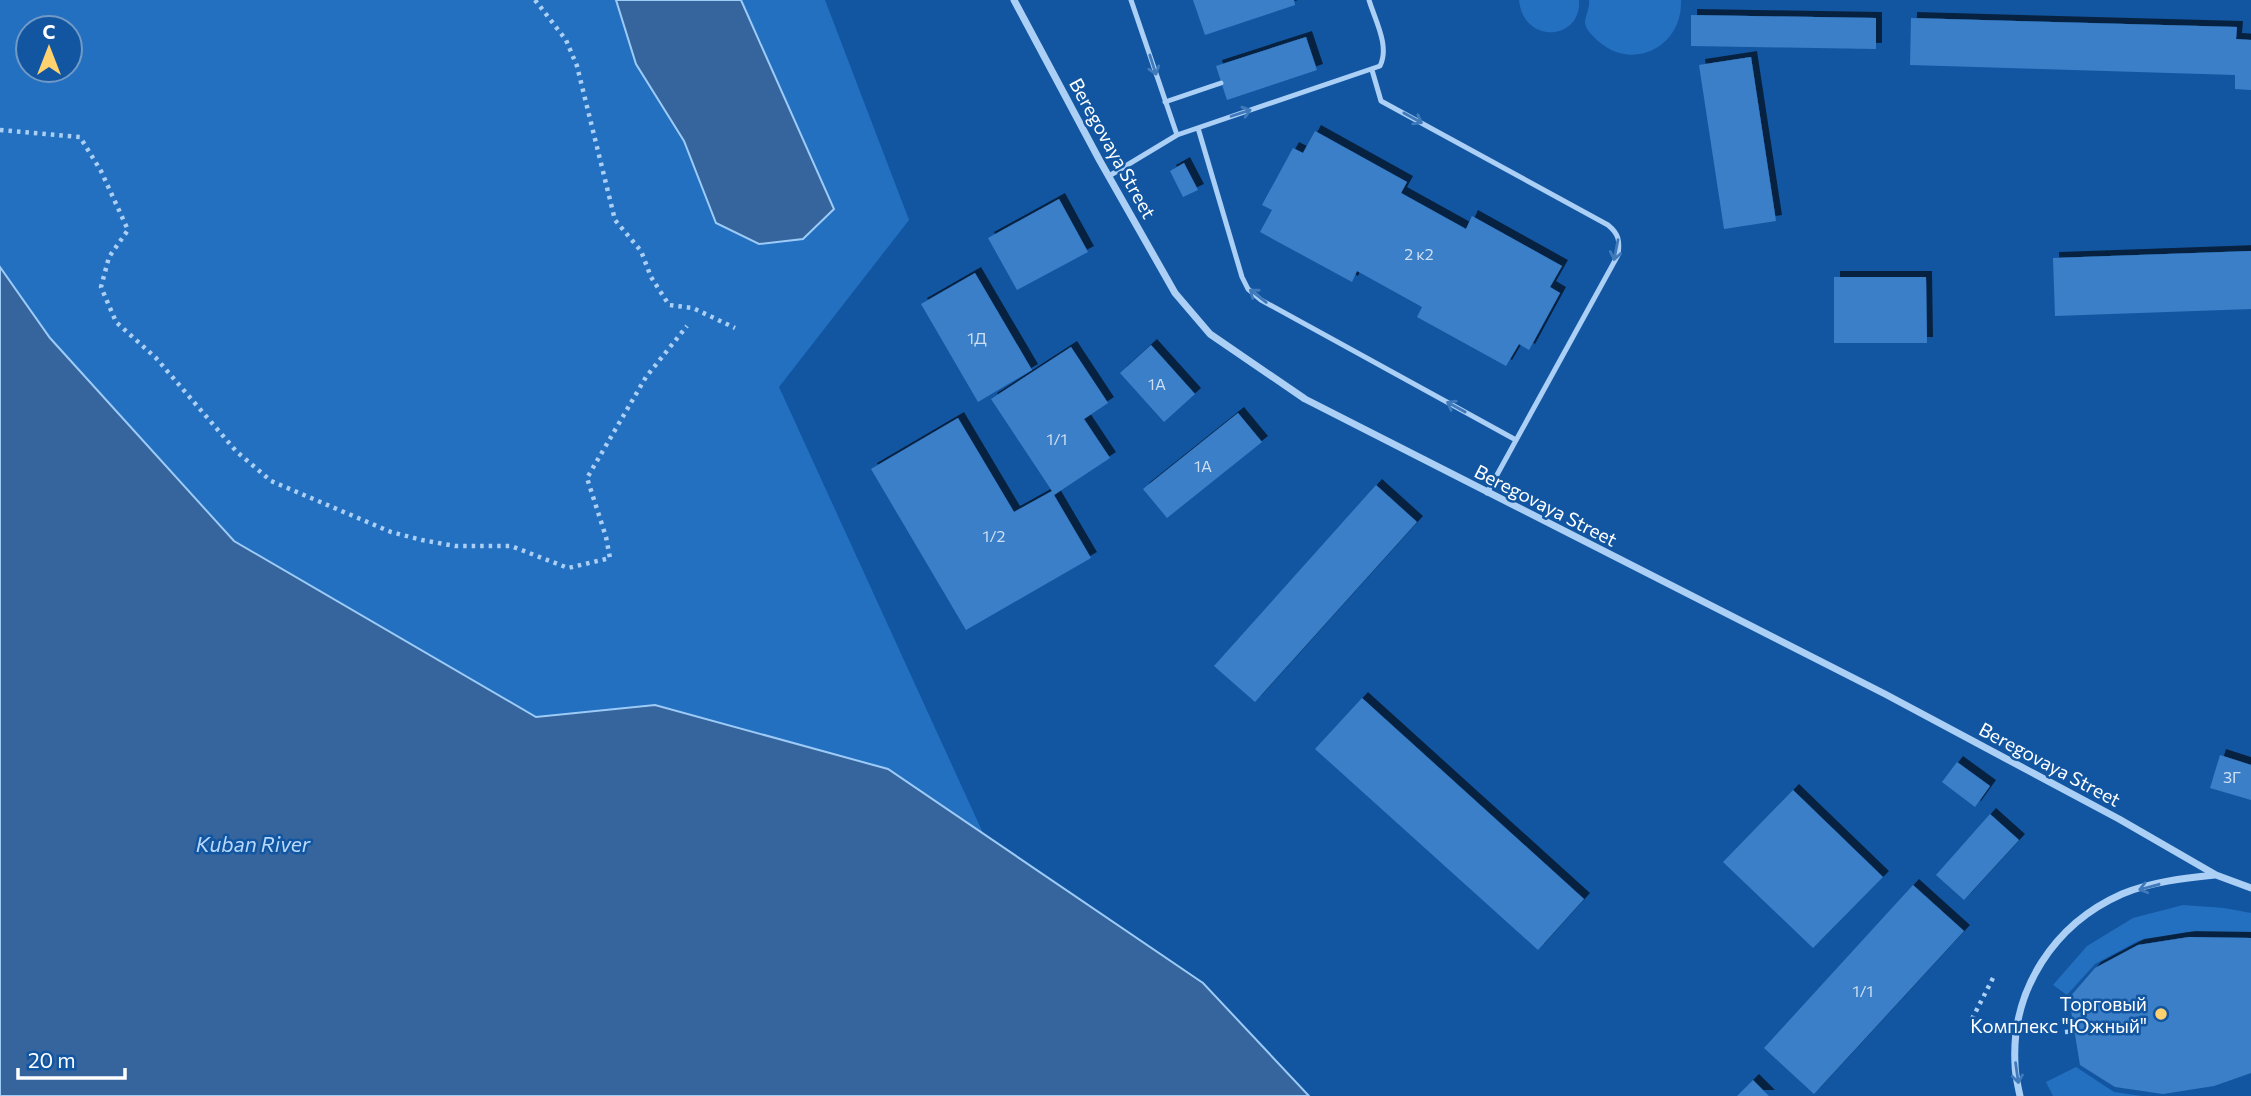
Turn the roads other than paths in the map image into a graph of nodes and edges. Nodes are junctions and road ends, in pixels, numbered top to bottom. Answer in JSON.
{"nodes":[{"id":1,"x":1014,"y":0,"type":"edge"},
{"id":2,"x":1132,"y":0,"type":"edge"},
{"id":3,"x":1369,"y":0,"type":"edge"},
{"id":4,"x":1372,"y":70,"type":"junction"},
{"id":5,"x":1221,"y":83,"type":"dead end"},
{"id":6,"x":1165,"y":102,"type":"junction"},
{"id":7,"x":1198,"y":128,"type":"junction"},
{"id":8,"x":1177,"y":135,"type":"junction"},
{"id":9,"x":1109,"y":176,"type":"junction"},
{"id":10,"x":1516,"y":440,"type":"junction"},
{"id":11,"x":1487,"y":493,"type":"junction"},
{"id":12,"x":2216,"y":874,"type":"junction"},
{"id":13,"x":2251,"y":888,"type":"edge"},
{"id":14,"x":2020,"y":1096,"type":"edge"}],
"edges":[{"from":1,"to":9,"type":"street","name":"Beregovaya Street"},
{"from":2,"to":6,"type":"lane","one_way":true},
{"from":3,"to":4,"type":"lane"},
{"from":7,"to":4,"type":"lane","one_way":true},
{"from":4,"to":10,"type":"lane","one_way":true},
{"from":5,"to":6,"type":"lane"},
{"from":6,"to":8,"type":"lane"},
{"from":7,"to":8,"type":"lane"},
{"from":10,"to":7,"type":"lane","one_way":true},
{"from":8,"to":9,"type":"lane"},
{"from":9,"to":11,"type":"street","name":"Beregovaya Street"},
{"from":10,"to":11,"type":"lane"},
{"from":11,"to":12,"type":"street","name":"Beregovaya Street"},
{"from":12,"to":13,"type":"street","name":"Beregovaya Street"},
{"from":12,"to":14,"type":"street","one_way":true}]}
